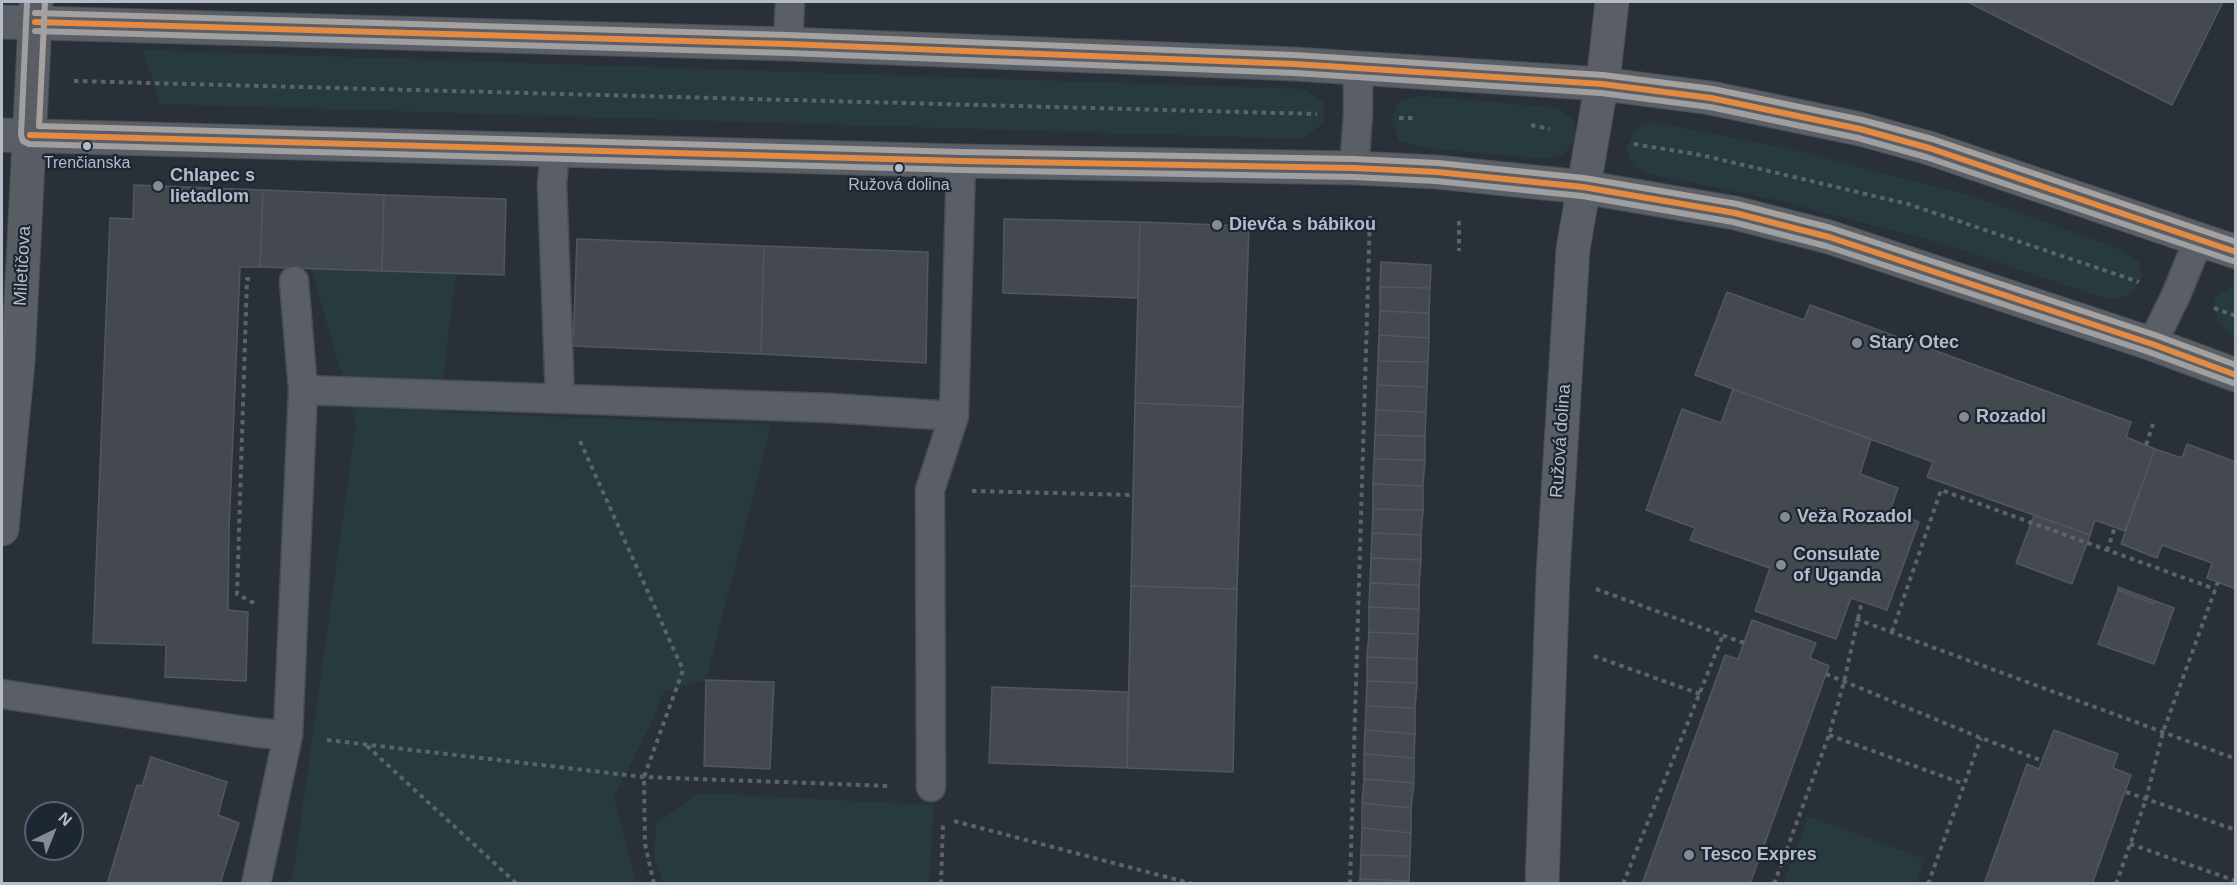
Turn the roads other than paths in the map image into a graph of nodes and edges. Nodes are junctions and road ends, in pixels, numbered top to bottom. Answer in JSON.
{"nodes":[{"id":1,"x":790,"y":2,"type":"edge"},
{"id":2,"x":1612,"y":2,"type":"edge"},
{"id":3,"x":36,"y":12,"type":"edge"},
{"id":4,"x":2,"y":22,"type":"edge"},
{"id":5,"x":788,"y":45,"type":"junction"},
{"id":6,"x":1358,"y":67,"type":"junction"},
{"id":7,"x":1602,"y":84,"type":"junction"},
{"id":8,"x":16,"y":135,"type":"edge"},
{"id":9,"x":555,"y":149,"type":"junction"},
{"id":10,"x":961,"y":160,"type":"junction"},
{"id":11,"x":1354,"y":168,"type":"junction"},
{"id":12,"x":1583,"y":188,"type":"junction"},
{"id":13,"x":2199,"y":239,"type":"junction"},
{"id":14,"x":2235,"y":252,"type":"edge"},
{"id":15,"x":294,"y":280,"type":"road end"},
{"id":16,"x":2152,"y":344,"type":"junction"},
{"id":17,"x":2235,"y":375,"type":"edge"},
{"id":18,"x":303,"y":390,"type":"junction"},
{"id":19,"x":560,"y":398,"type":"junction"},
{"id":20,"x":954,"y":416,"type":"junction"},
{"id":21,"x":2,"y":530,"type":"edge"},
{"id":22,"x":2,"y":694,"type":"edge"},
{"id":23,"x":288,"y":735,"type":"junction"},
{"id":24,"x":931,"y":787,"type":"road end"},
{"id":25,"x":256,"y":884,"type":"edge"},
{"id":26,"x":1542,"y":884,"type":"edge"}],
"edges":[{"from":1,"to":5,"type":"lane"},
{"from":2,"to":7,"type":"street","name":"Ružová dolina"},
{"from":3,"to":4,"type":"street"},
{"from":3,"to":5,"type":"street"},
{"from":3,"to":8,"type":"street","name":"Miletičova"},
{"from":5,"to":6,"type":"street"},
{"from":6,"to":7,"type":"street"},
{"from":6,"to":11,"type":"lane"},
{"from":7,"to":12,"type":"street","name":"Ružová dolina"},
{"from":7,"to":13,"type":"street"},
{"from":8,"to":9,"type":"street"},
{"from":8,"to":21,"type":"street","name":"Miletičova"},
{"from":9,"to":10,"type":"street"},
{"from":9,"to":19,"type":"lane"},
{"from":10,"to":11,"type":"street"},
{"from":10,"to":20,"type":"lane"},
{"from":11,"to":12,"type":"street"},
{"from":12,"to":16,"type":"street"},
{"from":12,"to":26,"type":"street","name":"Ružová dolina"},
{"from":13,"to":14,"type":"street"},
{"from":13,"to":16,"type":"lane"},
{"from":15,"to":18,"type":"lane"},
{"from":16,"to":17,"type":"street"},
{"from":18,"to":19,"type":"lane"},
{"from":18,"to":23,"type":"lane"},
{"from":19,"to":20,"type":"lane"},
{"from":20,"to":24,"type":"lane"},
{"from":22,"to":23,"type":"lane"},
{"from":23,"to":25,"type":"lane"}]}
